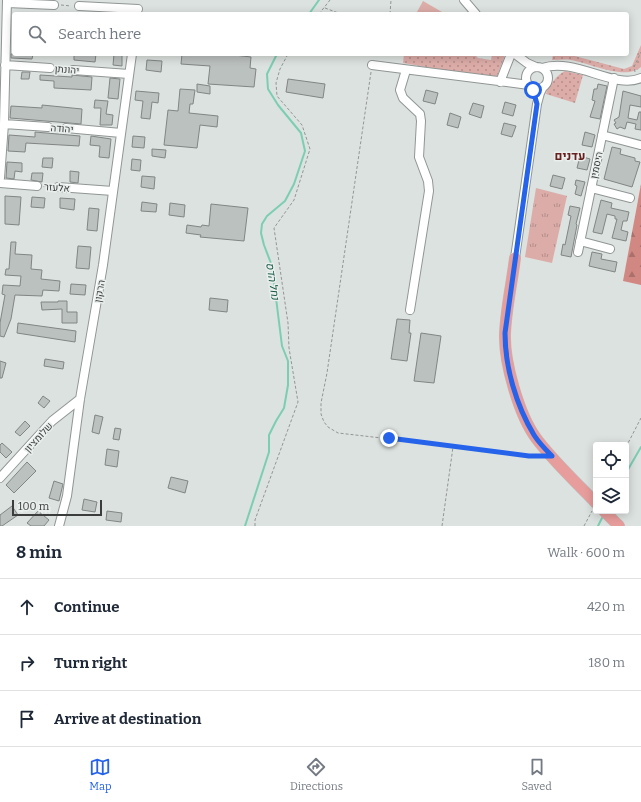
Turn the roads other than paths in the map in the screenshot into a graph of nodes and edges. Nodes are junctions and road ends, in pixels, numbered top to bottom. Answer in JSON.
{"nodes":[{"id":1,"x":138,"y":0,"type":"edge"},
{"id":2,"x":464,"y":0,"type":"edge"},
{"id":3,"x":7,"y":1,"type":"edge"},
{"id":4,"x":54,"y":5,"type":"road end"},
{"id":5,"x":79,"y":6,"type":"road end"},
{"id":6,"x":137,"y":12,"type":"edge"},
{"id":7,"x":474,"y":12,"type":"edge"},
{"id":8,"x":132,"y":56,"type":"edge"},
{"id":9,"x":509,"y":56,"type":"edge"},
{"id":10,"x":518,"y":56,"type":"edge"},
{"id":11,"x":5,"y":65,"type":"junction"},
{"id":12,"x":560,"y":65,"type":"junction"},
{"id":13,"x":372,"y":66,"type":"road end"},
{"id":14,"x":50,"y":68,"type":"road end"},
{"id":15,"x":539,"y":68,"type":"junction"},
{"id":16,"x":73,"y":70,"type":"road end"},
{"id":17,"x":406,"y":70,"type":"junction"},
{"id":18,"x":129,"y":74,"type":"junction"},
{"id":19,"x":527,"y":75,"type":"junction"},
{"id":20,"x":548,"y":78,"type":"junction"},
{"id":21,"x":614,"y":78,"type":"junction"},
{"id":22,"x":640,"y":78,"type":"edge"},
{"id":23,"x":500,"y":82,"type":"junction"},
{"id":24,"x":510,"y":83,"type":"junction"},
{"id":25,"x":530,"y":86,"type":"junction"},
{"id":26,"x":543,"y":87,"type":"junction"},
{"id":27,"x":537,"y":104,"type":"junction"},
{"id":28,"x":4,"y":124,"type":"junction"},
{"id":29,"x":48,"y":127,"type":"dead end"},
{"id":30,"x":66,"y":128,"type":"dead end"},
{"id":31,"x":121,"y":133,"type":"junction"},
{"id":32,"x":602,"y":135,"type":"junction"},
{"id":33,"x":640,"y":144,"type":"edge"},
{"id":34,"x":0,"y":178,"type":"edge"},
{"id":35,"x":0,"y":183,"type":"edge"},
{"id":36,"x":36,"y":186,"type":"road end"},
{"id":37,"x":58,"y":187,"type":"road end"},
{"id":38,"x":591,"y":188,"type":"junction"},
{"id":39,"x":113,"y":191,"type":"junction"},
{"id":40,"x":630,"y":198,"type":"dead end"},
{"id":41,"x":580,"y":241,"type":"junction"},
{"id":42,"x":610,"y":249,"type":"dead end"},
{"id":43,"x":578,"y":252,"type":"dead end"},
{"id":44,"x":515,"y":258,"type":"joint"},
{"id":45,"x":410,"y":310,"type":"dead end"},
{"id":46,"x":80,"y":398,"type":"junction"},
{"id":47,"x":0,"y":478,"type":"edge"},
{"id":48,"x":593,"y":501,"type":"edge"},
{"id":49,"x":606,"y":514,"type":"edge"},
{"id":50,"x":59,"y":526,"type":"edge"},
{"id":51,"x":619,"y":526,"type":"edge"}],
"edges":[{"from":1,"to":6,"type":"street"},
{"from":2,"to":7,"type":"street"},
{"from":3,"to":4,"type":"street"},
{"from":3,"to":11,"type":"street"},
{"from":5,"to":6,"type":"street"},
{"from":8,"to":18,"type":"street","name":"הרקון"},
{"from":9,"to":23,"type":"street"},
{"from":10,"to":15,"type":"street"},
{"from":10,"to":19,"type":"street"},
{"from":11,"to":14,"type":"street","name":"יהונתן"},
{"from":11,"to":28,"type":"street"},
{"from":12,"to":15,"type":"street"},
{"from":12,"to":20,"type":"street"},
{"from":12,"to":21,"type":"street"},
{"from":13,"to":17,"type":"street"},
{"from":15,"to":19,"type":"street"},
{"from":15,"to":20,"type":"street"},
{"from":16,"to":18,"type":"street","name":"יהונתן"},
{"from":17,"to":23,"type":"street"},
{"from":17,"to":45,"type":"street"},
{"from":18,"to":31,"type":"street","name":"הרקון"},
{"from":19,"to":24,"type":"street"},
{"from":19,"to":25,"type":"street"},
{"from":20,"to":26,"type":"street"},
{"from":21,"to":22,"type":"street"},
{"from":21,"to":32,"type":"street","name":"היסמין"},
{"from":23,"to":24,"type":"street"},
{"from":24,"to":25,"type":"street"},
{"from":25,"to":26,"type":"street"},
{"from":25,"to":27,"type":"street"},
{"from":26,"to":27,"type":"street"},
{"from":27,"to":44,"type":"street"},
{"from":28,"to":29,"type":"street","name":"יהודה"},
{"from":28,"to":34,"type":"street"},
{"from":30,"to":31,"type":"street","name":"יהודה"},
{"from":31,"to":39,"type":"street","name":"הרקון"},
{"from":32,"to":33,"type":"street"},
{"from":32,"to":38,"type":"street","name":"היסמין"},
{"from":35,"to":36,"type":"street","name":"אלעזר"},
{"from":37,"to":39,"type":"street","name":"אלעזר"},
{"from":38,"to":40,"type":"street"},
{"from":38,"to":41,"type":"street","name":"היסמין"},
{"from":39,"to":46,"type":"street","name":"הרקון"},
{"from":41,"to":42,"type":"street"},
{"from":41,"to":43,"type":"street","name":"היסמין"},
{"from":44,"to":48,"type":"main road"},
{"from":46,"to":47,"type":"street","name":"שלומציון"},
{"from":46,"to":50,"type":"street","name":"הרקון"},
{"from":49,"to":51,"type":"main road"}]}
